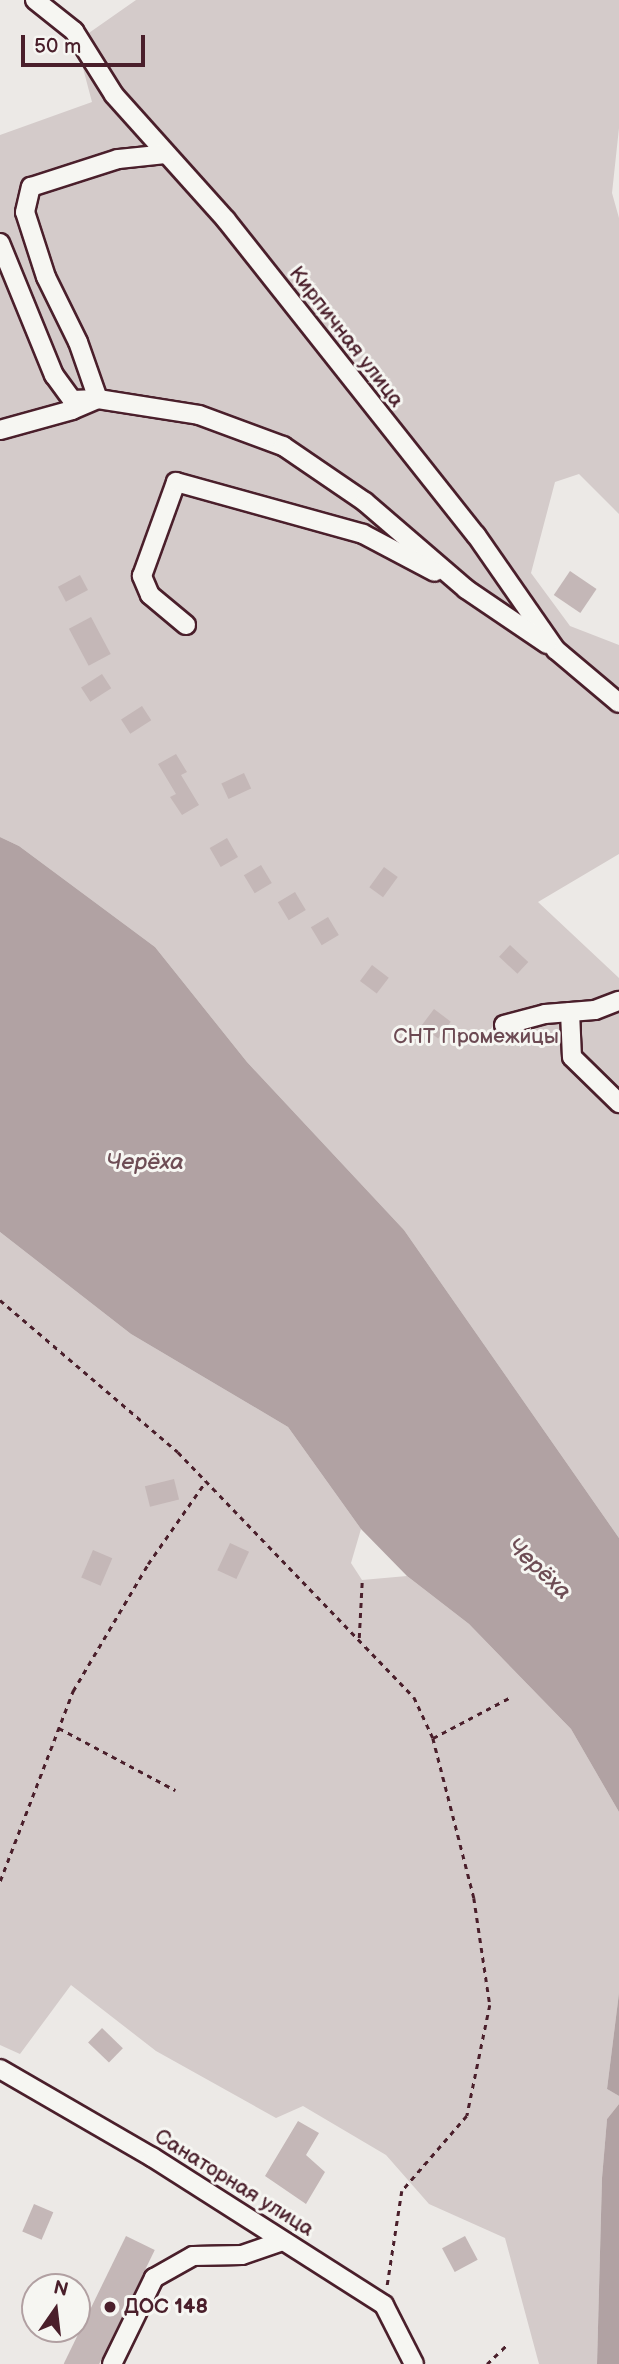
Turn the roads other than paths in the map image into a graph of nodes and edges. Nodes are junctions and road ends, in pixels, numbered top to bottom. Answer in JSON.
{"nodes":[{"id":1,"x":35,"y":0,"type":"edge"},
{"id":2,"x":166,"y":154,"type":"junction"},
{"id":3,"x":0,"y":243,"type":"edge"},
{"id":4,"x":98,"y":399,"type":"junction"},
{"id":5,"x":0,"y":430,"type":"edge"},
{"id":6,"x":466,"y":589,"type":"junction"},
{"id":7,"x":186,"y":625,"type":"dead end"},
{"id":8,"x":556,"y":650,"type":"junction"},
{"id":9,"x":619,"y":703,"type":"edge"},
{"id":10,"x":619,"y":1001,"type":"edge"},
{"id":11,"x":570,"y":1012,"type":"junction"},
{"id":12,"x":504,"y":1025,"type":"dead end"},
{"id":13,"x":619,"y":1103,"type":"edge"},
{"id":14,"x":0,"y":2069,"type":"edge"},
{"id":15,"x":283,"y":2241,"type":"junction"},
{"id":16,"x":112,"y":2364,"type":"edge"},
{"id":17,"x":414,"y":2364,"type":"edge"}],
"edges":[{"from":1,"to":2,"type":"street","name":"Кирпичная улица"},
{"from":2,"to":4,"type":"street"},
{"from":2,"to":8,"type":"street","name":"Кирпичная улица"},
{"from":3,"to":4,"type":"street"},
{"from":4,"to":5,"type":"street"},
{"from":4,"to":6,"type":"street"},
{"from":6,"to":7,"type":"street"},
{"from":6,"to":8,"type":"street"},
{"from":8,"to":9,"type":"street","name":"Кирпичная улица"},
{"from":10,"to":11,"type":"street"},
{"from":11,"to":12,"type":"street"},
{"from":11,"to":13,"type":"street"},
{"from":14,"to":15,"type":"street","name":"Санаторная улица"},
{"from":15,"to":16,"type":"street"},
{"from":15,"to":17,"type":"street","name":"Санаторная улица"}]}
